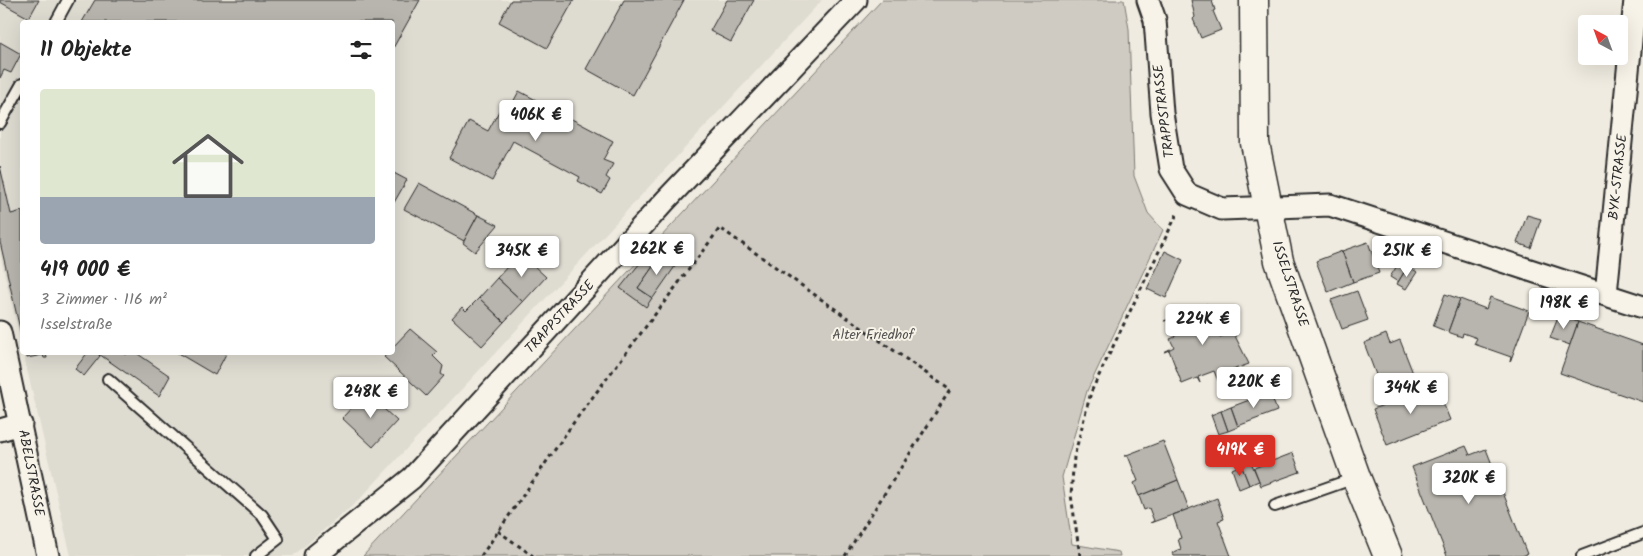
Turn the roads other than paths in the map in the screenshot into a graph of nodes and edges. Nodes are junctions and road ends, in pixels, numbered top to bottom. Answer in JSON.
{"nodes":[{"id":1,"x":68,"y":0,"type":"edge"},
{"id":2,"x":856,"y":0,"type":"edge"},
{"id":3,"x":1148,"y":0,"type":"edge"},
{"id":4,"x":1254,"y":0,"type":"edge"},
{"id":5,"x":1635,"y":0,"type":"edge"},
{"id":6,"x":57,"y":20,"type":"edge"},
{"id":7,"x":20,"y":88,"type":"edge"},
{"id":8,"x":0,"y":123,"type":"edge"},
{"id":9,"x":1268,"y":206,"type":"junction"},
{"id":10,"x":1606,"y":294,"type":"junction"},
{"id":11,"x":1643,"y":307,"type":"edge"},
{"id":12,"x":0,"y":332,"type":"edge"},
{"id":13,"x":108,"y":379,"type":"dead end"},
{"id":14,"x":21,"y":424,"type":"junction"},
{"id":15,"x":0,"y":430,"type":"edge"},
{"id":16,"x":1356,"y":477,"type":"junction"},
{"id":17,"x":1275,"y":506,"type":"dead end"},
{"id":18,"x":1643,"y":533,"type":"edge"},
{"id":19,"x":48,"y":556,"type":"edge"},
{"id":20,"x":256,"y":556,"type":"edge"},
{"id":21,"x":315,"y":556,"type":"edge"},
{"id":22,"x":1388,"y":556,"type":"edge"},
{"id":23,"x":1582,"y":556,"type":"edge"}],
"edges":[{"from":1,"to":6,"type":"lane"},
{"from":2,"to":21,"type":"street","name":"TRAPPSTRASSE"},
{"from":3,"to":9,"type":"street","name":"TRAPPSTRASSE"},
{"from":4,"to":9,"type":"main road","name":"ISSELSTRASSE"},
{"from":5,"to":10,"type":"street","name":"BYK-STRASSE"},
{"from":7,"to":8,"type":"lane"},
{"from":9,"to":10,"type":"street"},
{"from":9,"to":16,"type":"main road","name":"ISSELSTRASSE"},
{"from":10,"to":11,"type":"street"},
{"from":12,"to":14,"type":"street","name":"ABELSTRASSE"},
{"from":13,"to":20,"type":"lane"},
{"from":14,"to":15,"type":"street"},
{"from":14,"to":19,"type":"street","name":"ABELSTRASSE"},
{"from":16,"to":17,"type":"lane"},
{"from":16,"to":22,"type":"main road","name":"ISSELSTRASSE"},
{"from":18,"to":23,"type":"lane"}]}
